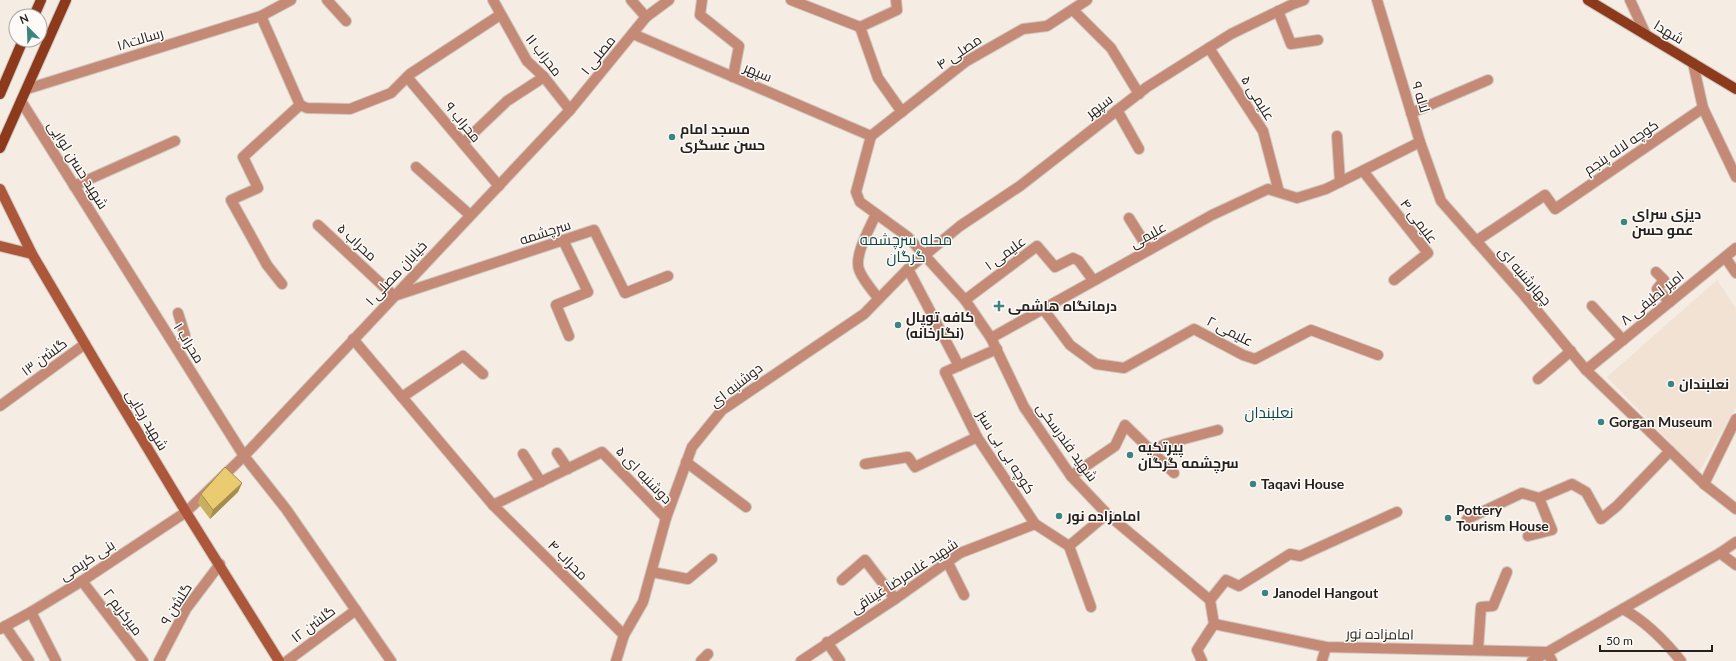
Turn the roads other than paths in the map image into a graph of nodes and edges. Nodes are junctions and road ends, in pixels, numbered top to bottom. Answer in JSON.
{"nodes":[{"id":1,"x":66,"y":0,"type":"edge"},
{"id":2,"x":291,"y":0,"type":"edge"},
{"id":3,"x":327,"y":0,"type":"edge"},
{"id":4,"x":492,"y":0,"type":"edge"},
{"id":5,"x":631,"y":0,"type":"edge"},
{"id":6,"x":669,"y":0,"type":"edge"},
{"id":7,"x":702,"y":0,"type":"edge"},
{"id":8,"x":791,"y":0,"type":"edge"},
{"id":9,"x":896,"y":0,"type":"edge"},
{"id":10,"x":1087,"y":0,"type":"edge"},
{"id":11,"x":1304,"y":0,"type":"edge"},
{"id":12,"x":1377,"y":0,"type":"edge"},
{"id":13,"x":1588,"y":0,"type":"edge"},
{"id":14,"x":1630,"y":0,"type":"edge"},
{"id":15,"x":1073,"y":10,"type":"junction"},
{"id":16,"x":1278,"y":11,"type":"junction"},
{"id":17,"x":500,"y":15,"type":"junction"},
{"id":18,"x":261,"y":16,"type":"junction"},
{"id":19,"x":646,"y":17,"type":"junction"},
{"id":20,"x":346,"y":21,"type":"dead end"},
{"id":21,"x":860,"y":27,"type":"junction"},
{"id":22,"x":633,"y":34,"type":"junction"},
{"id":23,"x":1646,"y":35,"type":"junction"},
{"id":24,"x":1318,"y":40,"type":"dead end"},
{"id":25,"x":19,"y":48,"type":"edge"},
{"id":26,"x":1209,"y":48,"type":"junction"},
{"id":27,"x":1693,"y":63,"type":"junction"},
{"id":28,"x":407,"y":77,"type":"junction"},
{"id":29,"x":544,"y":77,"type":"junction"},
{"id":30,"x":733,"y":77,"type":"junction"},
{"id":31,"x":3,"y":79,"type":"edge"},
{"id":32,"x":1488,"y":80,"type":"dead end"},
{"id":33,"x":27,"y":89,"type":"junction"},
{"id":34,"x":1736,"y":89,"type":"edge"},
{"id":35,"x":0,"y":94,"type":"edge"},
{"id":36,"x":1139,"y":94,"type":"junction"},
{"id":37,"x":21,"y":101,"type":"junction"},
{"id":38,"x":300,"y":105,"type":"junction"},
{"id":39,"x":1703,"y":108,"type":"junction"},
{"id":40,"x":570,"y":110,"type":"junction"},
{"id":41,"x":1117,"y":110,"type":"junction"},
{"id":42,"x":902,"y":112,"type":"junction"},
{"id":43,"x":1411,"y":113,"type":"junction"},
{"id":44,"x":872,"y":136,"type":"junction"},
{"id":45,"x":1337,"y":136,"type":"dead end"},
{"id":46,"x":175,"y":141,"type":"dead end"},
{"id":47,"x":1420,"y":142,"type":"junction"},
{"id":48,"x":463,"y":143,"type":"junction"},
{"id":49,"x":0,"y":148,"type":"edge"},
{"id":50,"x":1138,"y":149,"type":"dead end"},
{"id":51,"x":416,"y":167,"type":"dead end"},
{"id":52,"x":1363,"y":171,"type":"junction"},
{"id":53,"x":1736,"y":177,"type":"edge"},
{"id":54,"x":1340,"y":182,"type":"junction"},
{"id":55,"x":74,"y":186,"type":"junction"},
{"id":56,"x":499,"y":186,"type":"junction"},
{"id":57,"x":0,"y":189,"type":"edge"},
{"id":58,"x":1279,"y":192,"type":"junction"},
{"id":59,"x":1441,"y":201,"type":"joint"},
{"id":60,"x":876,"y":214,"type":"junction"},
{"id":61,"x":470,"y":216,"type":"junction"},
{"id":62,"x":1129,"y":218,"type":"dead end"},
{"id":63,"x":318,"y":225,"type":"dead end"},
{"id":64,"x":563,"y":240,"type":"junction"},
{"id":65,"x":1476,"y":241,"type":"junction"},
{"id":66,"x":111,"y":244,"type":"joint"},
{"id":67,"x":0,"y":246,"type":"edge"},
{"id":68,"x":1736,"y":248,"type":"edge"},
{"id":69,"x":1149,"y":250,"type":"junction"},
{"id":70,"x":32,"y":254,"type":"junction"},
{"id":71,"x":924,"y":255,"type":"junction"},
{"id":72,"x":1725,"y":257,"type":"junction"},
{"id":73,"x":908,"y":269,"type":"junction"},
{"id":74,"x":1656,"y":272,"type":"dead end"},
{"id":75,"x":1736,"y":272,"type":"edge"},
{"id":76,"x":668,"y":276,"type":"dead end"},
{"id":77,"x":1093,"y":280,"type":"junction"},
{"id":78,"x":1394,"y":280,"type":"dead end"},
{"id":79,"x":282,"y":284,"type":"dead end"},
{"id":80,"x":394,"y":296,"type":"junction"},
{"id":81,"x":878,"y":298,"type":"junction"},
{"id":82,"x":965,"y":300,"type":"junction"},
{"id":83,"x":1670,"y":302,"type":"junction"},
{"id":84,"x":1592,"y":306,"type":"dead end"},
{"id":85,"x":1044,"y":310,"type":"junction"},
{"id":86,"x":178,"y":313,"type":"dead end"},
{"id":87,"x":185,"y":334,"type":"dead end"},
{"id":88,"x":569,"y":336,"type":"dead end"},
{"id":89,"x":991,"y":338,"type":"junction"},
{"id":90,"x":353,"y":340,"type":"junction"},
{"id":91,"x":1623,"y":340,"type":"junction"},
{"id":92,"x":85,"y":344,"type":"junction"},
{"id":93,"x":997,"y":349,"type":"junction"},
{"id":94,"x":1571,"y":352,"type":"junction"},
{"id":95,"x":1378,"y":355,"type":"dead end"},
{"id":96,"x":959,"y":366,"type":"junction"},
{"id":97,"x":1586,"y":370,"type":"junction"},
{"id":98,"x":483,"y":374,"type":"dead end"},
{"id":99,"x":1538,"y":379,"type":"dead end"},
{"id":100,"x":402,"y":397,"type":"junction"},
{"id":101,"x":0,"y":406,"type":"edge"},
{"id":102,"x":1736,"y":419,"type":"edge"},
{"id":103,"x":1218,"y":430,"type":"dead end"},
{"id":104,"x":976,"y":437,"type":"junction"},
{"id":105,"x":1153,"y":451,"type":"junction"},
{"id":106,"x":1670,"y":451,"type":"junction"},
{"id":107,"x":557,"y":453,"type":"dead end"},
{"id":108,"x":523,"y":454,"type":"dead end"},
{"id":109,"x":244,"y":456,"type":"junction"},
{"id":110,"x":686,"y":462,"type":"junction"},
{"id":111,"x":865,"y":464,"type":"dead end"},
{"id":112,"x":568,"y":469,"type":"junction"},
{"id":113,"x":1174,"y":473,"type":"dead end"},
{"id":114,"x":1071,"y":476,"type":"junction"},
{"id":115,"x":541,"y":482,"type":"junction"},
{"id":116,"x":1704,"y":484,"type":"junction"},
{"id":117,"x":1539,"y":498,"type":"junction"},
{"id":118,"x":493,"y":505,"type":"junction"},
{"id":119,"x":746,"y":507,"type":"dead end"},
{"id":120,"x":1736,"y":509,"type":"edge"},
{"id":121,"x":186,"y":512,"type":"junction"},
{"id":122,"x":1397,"y":512,"type":"dead end"},
{"id":123,"x":1107,"y":514,"type":"junction"},
{"id":124,"x":666,"y":518,"type":"junction"},
{"id":125,"x":1467,"y":519,"type":"dead end"},
{"id":126,"x":1035,"y":524,"type":"junction"},
{"id":127,"x":1528,"y":536,"type":"dead end"},
{"id":128,"x":1736,"y":542,"type":"edge"},
{"id":129,"x":1069,"y":546,"type":"junction"},
{"id":130,"x":1720,"y":553,"type":"junction"},
{"id":131,"x":712,"y":559,"type":"dead end"},
{"id":132,"x":947,"y":561,"type":"junction"},
{"id":133,"x":220,"y":564,"type":"junction"},
{"id":134,"x":1736,"y":565,"type":"edge"},
{"id":135,"x":652,"y":572,"type":"junction"},
{"id":136,"x":1507,"y":572,"type":"dead end"},
{"id":137,"x":842,"y":580,"type":"dead end"},
{"id":138,"x":82,"y":581,"type":"junction"},
{"id":139,"x":964,"y":595,"type":"dead end"},
{"id":140,"x":895,"y":599,"type":"junction"},
{"id":141,"x":1210,"y":600,"type":"junction"},
{"id":142,"x":1091,"y":608,"type":"dead end"},
{"id":143,"x":1623,"y":609,"type":"junction"},
{"id":144,"x":356,"y":610,"type":"junction"},
{"id":145,"x":31,"y":612,"type":"junction"},
{"id":146,"x":1214,"y":624,"type":"junction"},
{"id":147,"x":2,"y":627,"type":"edge"},
{"id":148,"x":624,"y":635,"type":"junction"},
{"id":149,"x":827,"y":642,"type":"junction"},
{"id":150,"x":1326,"y":647,"type":"junction"},
{"id":151,"x":1478,"y":650,"type":"junction"},
{"id":152,"x":1547,"y":652,"type":"junction"},
{"id":153,"x":29,"y":661,"type":"edge"},
{"id":154,"x":56,"y":661,"type":"edge"},
{"id":155,"x":142,"y":661,"type":"edge"},
{"id":156,"x":159,"y":661,"type":"edge"},
{"id":157,"x":279,"y":661,"type":"edge"},
{"id":158,"x":287,"y":661,"type":"edge"},
{"id":159,"x":391,"y":661,"type":"edge"},
{"id":160,"x":616,"y":661,"type":"edge"},
{"id":161,"x":801,"y":661,"type":"edge"},
{"id":162,"x":840,"y":661,"type":"edge"},
{"id":163,"x":1202,"y":661,"type":"edge"},
{"id":164,"x":1322,"y":661,"type":"edge"},
{"id":165,"x":1532,"y":661,"type":"edge"},
{"id":166,"x":1552,"y":661,"type":"edge"},
{"id":167,"x":1680,"y":661,"type":"edge"}],
"edges":[{"from":1,"to":33,"type":"main road"},
{"from":2,"to":18,"type":"street","name":"رسالت۱۸"},
{"from":3,"to":20,"type":"street"},
{"from":4,"to":17,"type":"street","name":"۱۱ محراب"},
{"from":5,"to":19,"type":"street"},
{"from":6,"to":19,"type":"street","name":"۱ مصلی"},
{"from":7,"to":30,"type":"street"},
{"from":8,"to":21,"type":"street"},
{"from":9,"to":21,"type":"street"},
{"from":10,"to":15,"type":"street","name":"۴ مصلی"},
{"from":11,"to":16,"type":"street","name":"سپهر"},
{"from":12,"to":43,"type":"street","name":"۹ لاله"},
{"from":13,"to":23,"type":"main road","name":"شهدا"},
{"from":14,"to":23,"type":"street"},
{"from":15,"to":36,"type":"street"},
{"from":15,"to":42,"type":"street","name":"۴ مصلی"},
{"from":16,"to":24,"type":"street"},
{"from":16,"to":26,"type":"street","name":"سپهر"},
{"from":17,"to":28,"type":"street"},
{"from":17,"to":29,"type":"street","name":"۱۱ محراب"},
{"from":18,"to":33,"type":"street","name":"رسالت۱۸"},
{"from":18,"to":38,"type":"street"},
{"from":19,"to":22,"type":"street","name":"۱ مصلی"},
{"from":21,"to":42,"type":"street"},
{"from":22,"to":30,"type":"street","name":"سپهر"},
{"from":22,"to":40,"type":"street","name":"۱ مصلی"},
{"from":23,"to":27,"type":"main road","name":"شهدا"},
{"from":25,"to":31,"type":"main road"},
{"from":26,"to":36,"type":"street","name":"سپهر"},
{"from":26,"to":58,"type":"street","name":"۵ علیمی"},
{"from":27,"to":34,"type":"main road","name":"شهدا"},
{"from":27,"to":39,"type":"street"},
{"from":28,"to":38,"type":"street"},
{"from":28,"to":48,"type":"street","name":"۹ محراب"},
{"from":29,"to":40,"type":"street","name":"۱۱ محراب"},
{"from":29,"to":48,"type":"street"},
{"from":30,"to":44,"type":"street","name":"سپهر"},
{"from":31,"to":35,"type":"main road"},
{"from":32,"to":43,"type":"street"},
{"from":33,"to":37,"type":"main road"},
{"from":36,"to":41,"type":"street","name":"سپهر"},
{"from":37,"to":49,"type":"main road"},
{"from":37,"to":55,"type":"street","name":"شهید حسن لوایی"},
{"from":38,"to":79,"type":"street"},
{"from":39,"to":53,"type":"street"},
{"from":39,"to":65,"type":"street","name":"کوچه لاله پنجم"},
{"from":40,"to":56,"type":"street","name":"خیابان مصلی ۱"},
{"from":41,"to":50,"type":"street"},
{"from":41,"to":71,"type":"street","name":"سپهر"},
{"from":42,"to":44,"type":"street","name":"۴ مصلی"},
{"from":43,"to":47,"type":"street","name":"۹ لاله"},
{"from":44,"to":60,"type":"street","name":"شهید فندرسکی"},
{"from":45,"to":54,"type":"street"},
{"from":46,"to":55,"type":"street"},
{"from":47,"to":52,"type":"street"},
{"from":47,"to":59,"type":"street","name":"۹ لاله"},
{"from":48,"to":56,"type":"street","name":"۹ محراب"},
{"from":51,"to":61,"type":"street"},
{"from":52,"to":54,"type":"street"},
{"from":52,"to":78,"type":"street","name":"۴ علیمی"},
{"from":54,"to":58,"type":"street","name":"علیمی"},
{"from":55,"to":66,"type":"street","name":"شهید حسن لوایی"},
{"from":56,"to":61,"type":"street","name":"خیابان مصلی ۱"},
{"from":57,"to":70,"type":"main road","name":"شهید رجایی"},
{"from":58,"to":69,"type":"street","name":"علیمی"},
{"from":59,"to":65,"type":"street","name":"چهارشنبه ای"},
{"from":60,"to":71,"type":"street","name":"شهید فندرسکی"},
{"from":60,"to":81,"type":"street"},
{"from":61,"to":80,"type":"street","name":"خیابان مصلی ۱"},
{"from":62,"to":69,"type":"street"},
{"from":63,"to":80,"type":"street","name":"۵ محراب"},
{"from":64,"to":76,"type":"street","name":"سرچشمه"},
{"from":64,"to":80,"type":"street","name":"سرچشمه"},
{"from":64,"to":88,"type":"street"},
{"from":65,"to":94,"type":"street","name":"چهارشنبه ای"},
{"from":66,"to":109,"type":"street","name":"۱ محراب"},
{"from":67,"to":70,"type":"main road"},
{"from":68,"to":72,"type":"street","name":"۸ امیر لطیفی"},
{"from":69,"to":77,"type":"street","name":"علیمی"},
{"from":70,"to":92,"type":"main road","name":"شهید رجایی"},
{"from":71,"to":73,"type":"street","name":"دوشنبه ای"},
{"from":71,"to":82,"type":"street","name":"شهید فندرسکی"},
{"from":72,"to":75,"type":"street"},
{"from":72,"to":83,"type":"street","name":"۸ امیر لطیفی"},
{"from":73,"to":81,"type":"street","name":"دوشنبه ای"},
{"from":73,"to":96,"type":"street"},
{"from":74,"to":83,"type":"street"},
{"from":77,"to":82,"type":"street","name":"۱ علیمی"},
{"from":77,"to":85,"type":"street","name":"علیمی"},
{"from":80,"to":90,"type":"street","name":"خیابان مصلی ۱"},
{"from":81,"to":110,"type":"street","name":"دوشنبه ای"},
{"from":82,"to":89,"type":"street","name":"شهید فندرسکی"},
{"from":83,"to":91,"type":"street","name":"۸ امیر لطیفی"},
{"from":84,"to":91,"type":"street"},
{"from":85,"to":89,"type":"street","name":"علیمی"},
{"from":85,"to":95,"type":"street","name":"۲ علیمی"},
{"from":86,"to":87,"type":"street"},
{"from":89,"to":93,"type":"street","name":"شهید فندرسکی"},
{"from":90,"to":100,"type":"street","name":"۴ محراب"},
{"from":90,"to":109,"type":"street","name":"خیابان مصلی ۱"},
{"from":91,"to":97,"type":"street","name":"۸ امیر لطیفی"},
{"from":92,"to":101,"type":"street","name":"۱۳ گلشن"},
{"from":92,"to":121,"type":"main road","name":"شهید رجایی"},
{"from":93,"to":96,"type":"street"},
{"from":93,"to":114,"type":"street","name":"شهید فندرسکی"},
{"from":94,"to":97,"type":"street","name":"چهارشنبه ای"},
{"from":94,"to":99,"type":"street"},
{"from":96,"to":104,"type":"street","name":"کوچه بی بی سبز"},
{"from":97,"to":106,"type":"street","name":"چهارشنبه ای"},
{"from":98,"to":100,"type":"street"},
{"from":100,"to":118,"type":"street","name":"۴ محراب"},
{"from":102,"to":116,"type":"street"},
{"from":103,"to":105,"type":"street"},
{"from":104,"to":111,"type":"street"},
{"from":104,"to":126,"type":"street","name":"کوچه بی بی سبز"},
{"from":105,"to":113,"type":"street"},
{"from":105,"to":114,"type":"street"},
{"from":106,"to":116,"type":"street","name":"چهارشنبه ای"},
{"from":106,"to":117,"type":"street"},
{"from":107,"to":112,"type":"street"},
{"from":108,"to":115,"type":"street"},
{"from":109,"to":121,"type":"street","name":"بنی کریمی"},
{"from":109,"to":144,"type":"street","name":"۱ محراب"},
{"from":110,"to":119,"type":"street"},
{"from":110,"to":124,"type":"street","name":"دوشنبه ای"},
{"from":112,"to":115,"type":"street"},
{"from":112,"to":124,"type":"street","name":"۵ دوشنبه ای"},
{"from":114,"to":123,"type":"street","name":"شهید فندرسکی"},
{"from":115,"to":118,"type":"street"},
{"from":116,"to":120,"type":"street","name":"چهارشنبه ای"},
{"from":117,"to":125,"type":"street"},
{"from":117,"to":127,"type":"street"},
{"from":118,"to":148,"type":"street","name":"۴ محراب"},
{"from":121,"to":133,"type":"main road","name":"شهید رجایی"},
{"from":121,"to":138,"type":"street","name":"بنی کریمی"},
{"from":122,"to":141,"type":"street"},
{"from":123,"to":129,"type":"street"},
{"from":123,"to":141,"type":"street","name":"شهید فندرسکی"},
{"from":124,"to":135,"type":"street","name":"دوشنبه ای"},
{"from":126,"to":129,"type":"street"},
{"from":126,"to":132,"type":"street","name":"شهید غلامرضا غیناقی"},
{"from":128,"to":130,"type":"street"},
{"from":129,"to":142,"type":"street"},
{"from":130,"to":134,"type":"street"},
{"from":130,"to":143,"type":"street"},
{"from":131,"to":135,"type":"street"},
{"from":132,"to":139,"type":"street"},
{"from":132,"to":140,"type":"street","name":"شهید غلامرضا غیناقی"},
{"from":133,"to":156,"type":"street","name":"۹ گلشن"},
{"from":133,"to":157,"type":"main road","name":"شهید رجایی"},
{"from":135,"to":148,"type":"street","name":"دوشنبه ای"},
{"from":136,"to":151,"type":"street"},
{"from":137,"to":140,"type":"street"},
{"from":138,"to":145,"type":"street","name":"بنی کریمی"},
{"from":138,"to":155,"type":"street","name":"۲ میرکریم"},
{"from":140,"to":149,"type":"street","name":"شهید غلامرضا غیناقی"},
{"from":141,"to":146,"type":"street"},
{"from":143,"to":152,"type":"street"},
{"from":143,"to":167,"type":"street"},
{"from":144,"to":158,"type":"street","name":"۱۲ گلشن"},
{"from":144,"to":159,"type":"street","name":"۱ محراب"},
{"from":145,"to":147,"type":"street","name":"بنی کریمی"},
{"from":145,"to":154,"type":"street"},
{"from":146,"to":150,"type":"street","name":"امامزاده نور"},
{"from":146,"to":163,"type":"street"},
{"from":147,"to":153,"type":"street"},
{"from":148,"to":160,"type":"street","name":"دوشنبه ای"},
{"from":149,"to":161,"type":"street","name":"شهید غلامرضا غیناقی"},
{"from":149,"to":162,"type":"street"},
{"from":150,"to":151,"type":"street","name":"امامزاده نور"},
{"from":150,"to":164,"type":"street"},
{"from":151,"to":152,"type":"street","name":"امامزاده نور"},
{"from":152,"to":165,"type":"street"},
{"from":152,"to":166,"type":"street"}]}
